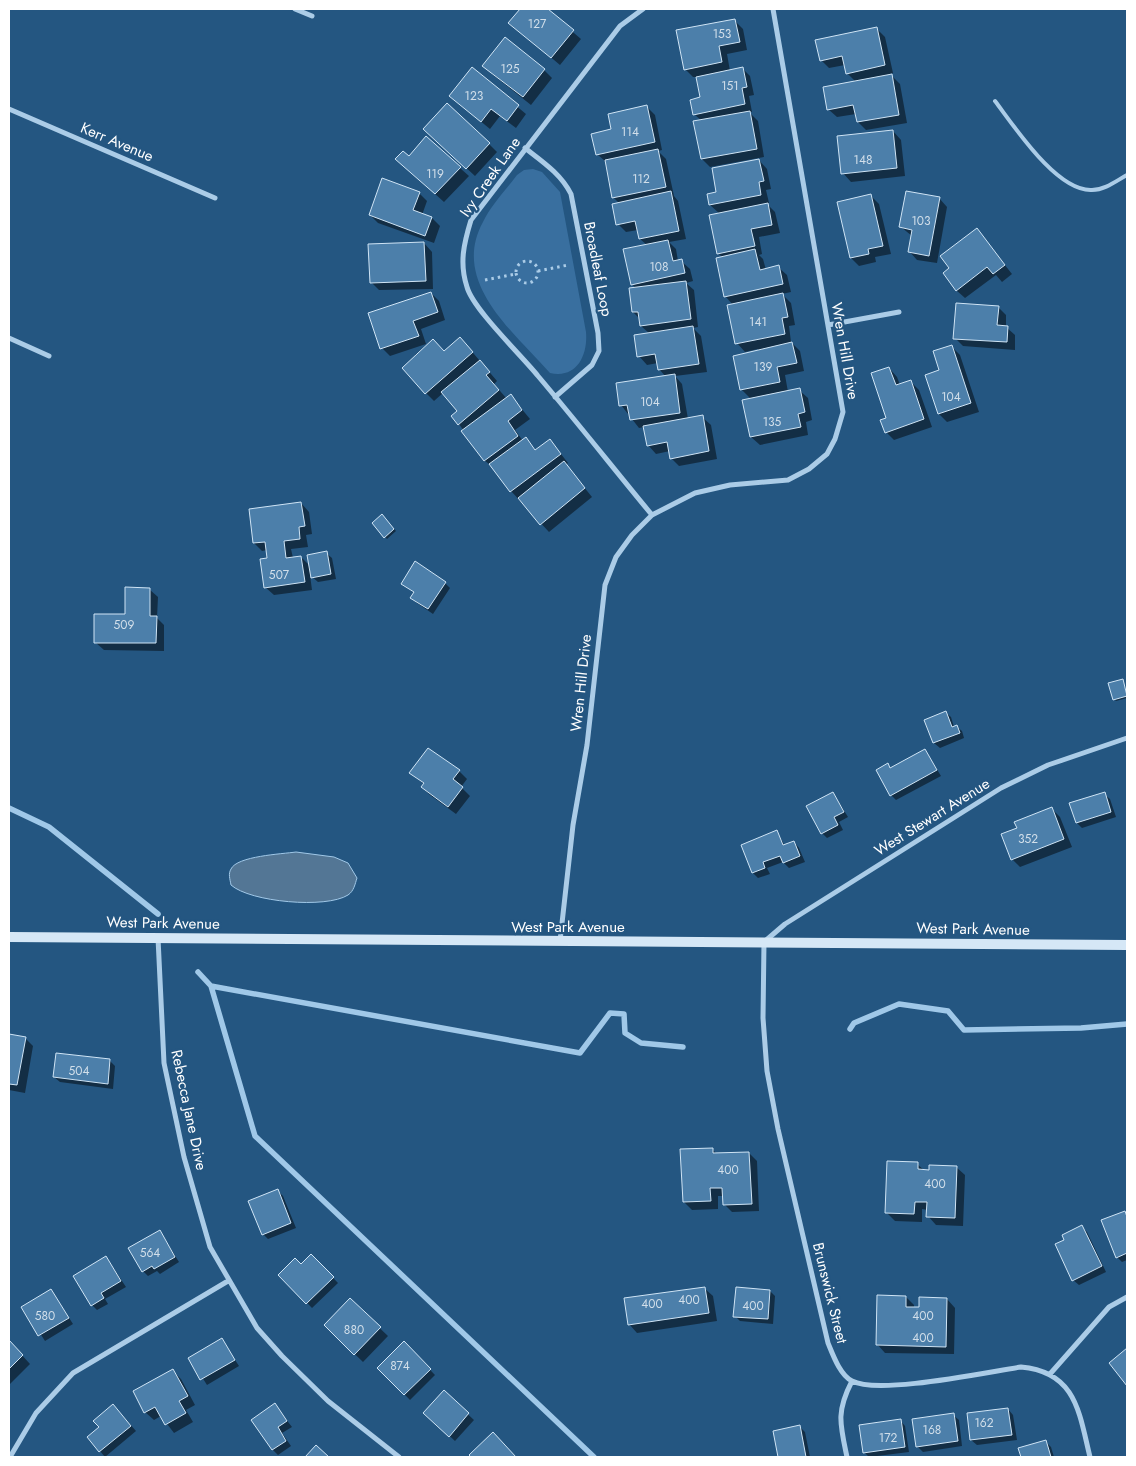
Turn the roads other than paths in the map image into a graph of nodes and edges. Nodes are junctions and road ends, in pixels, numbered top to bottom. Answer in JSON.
{"nodes":[{"id":1,"x":295,"y":9,"type":"edge"},
{"id":2,"x":643,"y":9,"type":"edge"},
{"id":3,"x":773,"y":9,"type":"edge"},
{"id":4,"x":312,"y":16,"type":"dead end"},
{"id":5,"x":995,"y":101,"type":"dead end"},
{"id":6,"x":9,"y":109,"type":"edge"},
{"id":7,"x":525,"y":148,"type":"junction"},
{"id":8,"x":1127,"y":175,"type":"edge"},
{"id":9,"x":215,"y":198,"type":"dead end"},
{"id":10,"x":899,"y":312,"type":"dead end"},
{"id":11,"x":828,"y":325,"type":"junction"},
{"id":12,"x":9,"y":338,"type":"edge"},
{"id":13,"x":49,"y":356,"type":"dead end"},
{"id":14,"x":555,"y":397,"type":"junction"},
{"id":15,"x":652,"y":515,"type":"junction"},
{"id":16,"x":1127,"y":738,"type":"edge"},
{"id":17,"x":9,"y":937,"type":"edge"},
{"id":18,"x":158,"y":938,"type":"junction"},
{"id":19,"x":560,"y":942,"type":"junction"},
{"id":20,"x":764,"y":942,"type":"junction"},
{"id":21,"x":1127,"y":945,"type":"edge"},
{"id":22,"x":228,"y":1281,"type":"junction"},
{"id":23,"x":1127,"y":1297,"type":"edge"},
{"id":24,"x":1050,"y":1374,"type":"junction"},
{"id":25,"x":852,"y":1381,"type":"junction"},
{"id":26,"x":10,"y":1457,"type":"edge"},
{"id":27,"x":399,"y":1457,"type":"edge"},
{"id":28,"x":846,"y":1457,"type":"edge"},
{"id":29,"x":1090,"y":1457,"type":"edge"}],
"edges":[{"from":1,"to":4,"type":"street"},
{"from":2,"to":7,"type":"street","name":"Ivy Creek Lane"},
{"from":3,"to":11,"type":"street","name":"Wren Hill Drive"},
{"from":5,"to":8,"type":"lane"},
{"from":6,"to":9,"type":"street","name":"Kerr Avenue"},
{"from":7,"to":14,"type":"street","name":"Broadleaf Loop"},
{"from":7,"to":14,"type":"street","name":"Ivy Creek Lane"},
{"from":10,"to":11,"type":"street"},
{"from":11,"to":15,"type":"street","name":"Wren Hill Drive"},
{"from":12,"to":13,"type":"street"},
{"from":14,"to":15,"type":"street","name":"Ivy Creek Lane"},
{"from":15,"to":19,"type":"street","name":"Wren Hill Drive"},
{"from":16,"to":20,"type":"street","name":"West Stewart Avenue"},
{"from":17,"to":18,"type":"main road","name":"West Park Avenue"},
{"from":18,"to":19,"type":"main road","name":"West Park Avenue"},
{"from":18,"to":22,"type":"street","name":"Rebecca Jane Drive"},
{"from":19,"to":20,"type":"main road","name":"West Park Avenue"},
{"from":20,"to":21,"type":"main road","name":"West Park Avenue"},
{"from":20,"to":25,"type":"street","name":"Brunswick Street"},
{"from":22,"to":26,"type":"street"},
{"from":22,"to":27,"type":"street","name":"Rebecca Jane Drive"},
{"from":23,"to":24,"type":"street"},
{"from":24,"to":25,"type":"street"},
{"from":24,"to":29,"type":"street"},
{"from":25,"to":28,"type":"street"}]}
